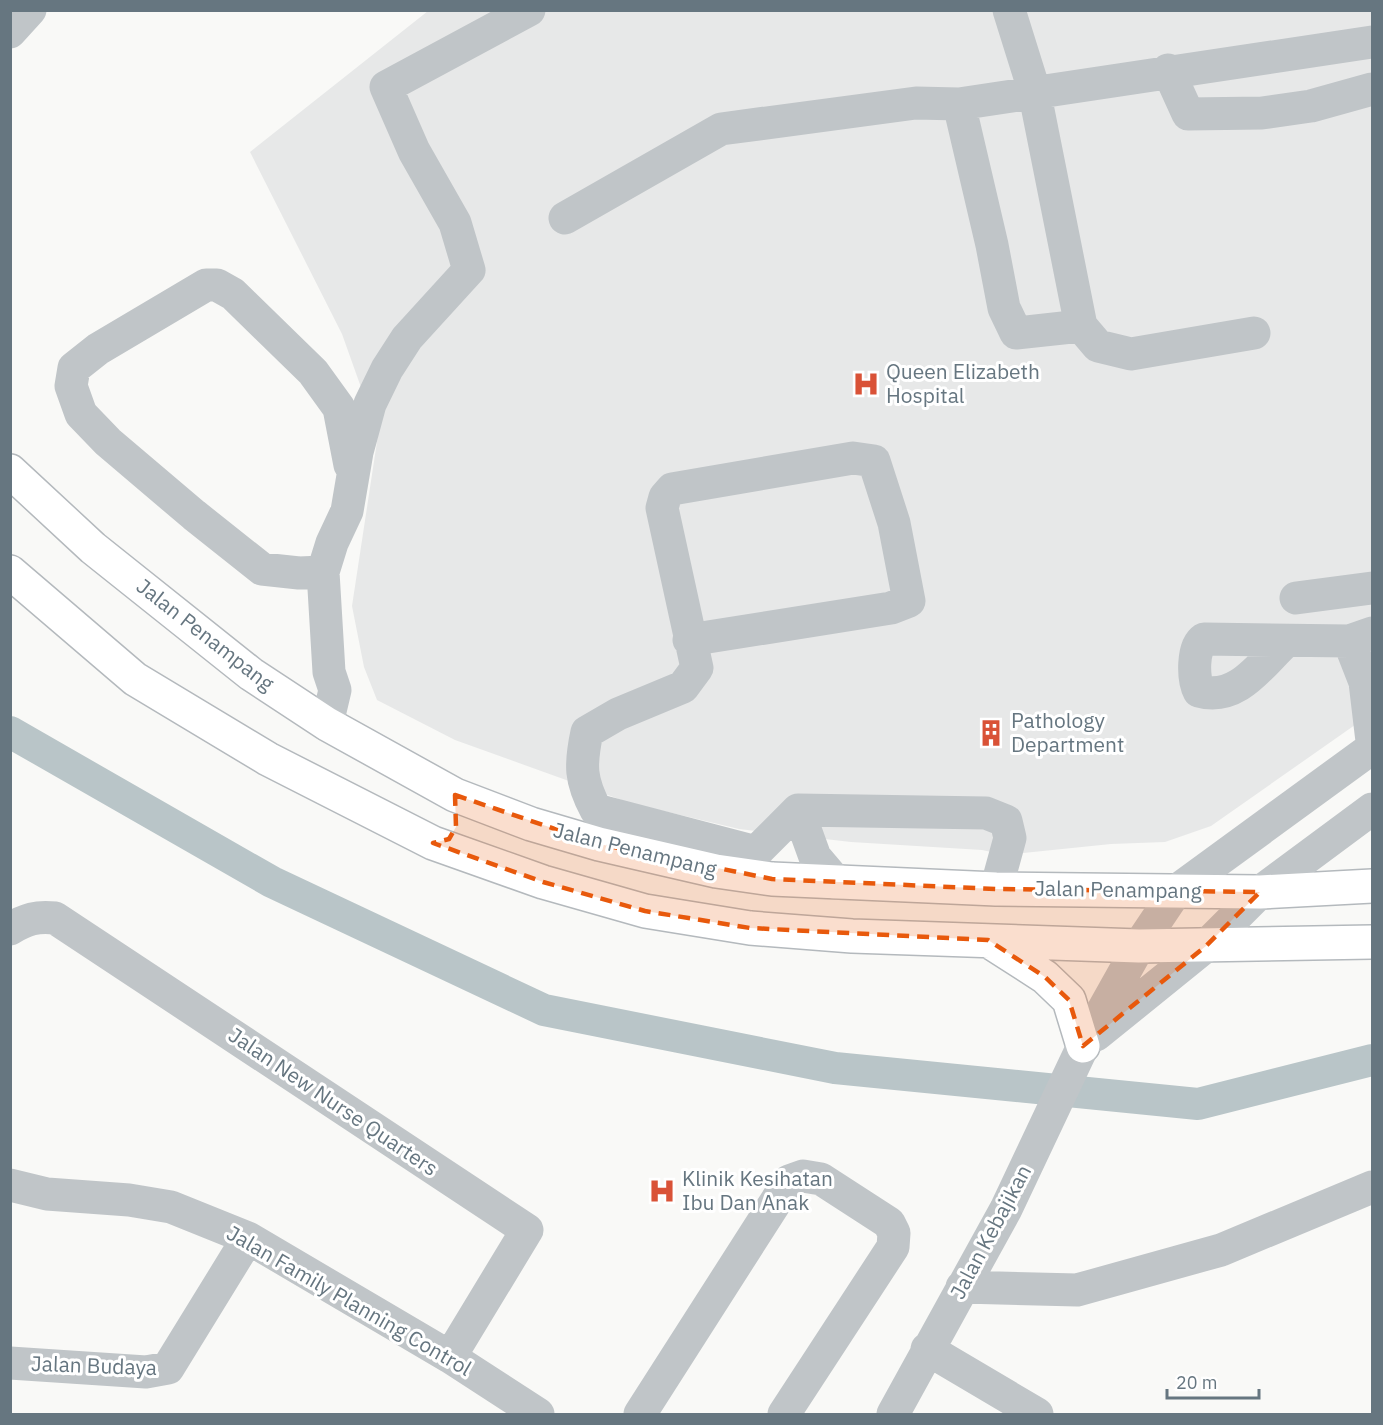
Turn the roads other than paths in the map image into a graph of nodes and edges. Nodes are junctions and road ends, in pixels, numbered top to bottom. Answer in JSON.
{"nodes":[{"id":1,"x":30,"y":10,"type":"edge"},
{"id":2,"x":529,"y":10,"type":"edge"},
{"id":3,"x":1009,"y":10,"type":"edge"},
{"id":4,"x":10,"y":32,"type":"edge"},
{"id":5,"x":1372,"y":42,"type":"edge"},
{"id":6,"x":1168,"y":70,"type":"junction"},
{"id":7,"x":1372,"y":89,"type":"edge"},
{"id":8,"x":1034,"y":90,"type":"junction"},
{"id":9,"x":959,"y":104,"type":"junction"},
{"id":10,"x":565,"y":218,"type":"dead end"},
{"id":11,"x":1081,"y":326,"type":"junction"},
{"id":12,"x":1254,"y":333,"type":"dead end"},
{"id":13,"x":10,"y":471,"type":"edge"},
{"id":14,"x":353,"y":479,"type":"junction"},
{"id":15,"x":10,"y":572,"type":"edge"},
{"id":16,"x":323,"y":572,"type":"junction"},
{"id":17,"x":1372,"y":588,"type":"edge"},
{"id":18,"x":1296,"y":598,"type":"dead end"},
{"id":19,"x":1361,"y":637,"type":"edge"},
{"id":20,"x":689,"y":640,"type":"junction"},
{"id":21,"x":1286,"y":641,"type":"dead end"},
{"id":22,"x":327,"y":724,"type":"junction"},
{"id":23,"x":1372,"y":741,"type":"edge"},
{"id":24,"x":1372,"y":748,"type":"edge"},
{"id":25,"x":455,"y":795,"type":"junction"},
{"id":26,"x":1372,"y":809,"type":"edge"},
{"id":27,"x":798,"y":810,"type":"junction"},
{"id":28,"x":433,"y":843,"type":"junction"},
{"id":29,"x":837,"y":883,"type":"junction"},
{"id":30,"x":1372,"y":886,"type":"edge"},
{"id":31,"x":996,"y":889,"type":"junction"},
{"id":32,"x":1176,"y":891,"type":"junction"},
{"id":33,"x":1260,"y":892,"type":"junction"},
{"id":34,"x":10,"y":929,"type":"edge"},
{"id":35,"x":988,"y":940,"type":"junction"},
{"id":36,"x":1372,"y":942,"type":"edge"},
{"id":37,"x":1138,"y":946,"type":"junction"},
{"id":38,"x":1206,"y":946,"type":"junction"},
{"id":39,"x":1083,"y":1046,"type":"junction"},
{"id":40,"x":10,"y":1185,"type":"edge"},
{"id":41,"x":1372,"y":1187,"type":"edge"},
{"id":42,"x":248,"y":1238,"type":"junction"},
{"id":43,"x":962,"y":1287,"type":"junction"},
{"id":44,"x":927,"y":1349,"type":"junction"},
{"id":45,"x":450,"y":1357,"type":"junction"},
{"id":46,"x":10,"y":1363,"type":"edge"},
{"id":47,"x":538,"y":1414,"type":"edge"},
{"id":48,"x":640,"y":1414,"type":"edge"},
{"id":49,"x":784,"y":1414,"type":"edge"},
{"id":50,"x":893,"y":1414,"type":"edge"},
{"id":51,"x":1037,"y":1414,"type":"edge"}],
"edges":[{"from":1,"to":4,"type":"street"},
{"from":2,"to":14,"type":"street"},
{"from":3,"to":8,"type":"street"},
{"from":5,"to":6,"type":"street"},
{"from":6,"to":7,"type":"street"},
{"from":6,"to":8,"type":"street"},
{"from":8,"to":9,"type":"street"},
{"from":8,"to":11,"type":"street"},
{"from":9,"to":10,"type":"street"},
{"from":9,"to":11,"type":"street"},
{"from":11,"to":12,"type":"street"},
{"from":13,"to":22,"type":"main road","name":"Jalan Penampang"},
{"from":14,"to":16,"type":"street"},
{"from":14,"to":16,"type":"street"},
{"from":15,"to":28,"type":"main road"},
{"from":16,"to":22,"type":"street"},
{"from":17,"to":18,"type":"street"},
{"from":19,"to":21,"type":"street"},
{"from":19,"to":23,"type":"street"},
{"from":20,"to":20,"type":"street"},
{"from":20,"to":27,"type":"street"},
{"from":22,"to":25,"type":"main road","name":"Jalan Penampang"},
{"from":24,"to":32,"type":"street","name":"Jalan Kebajikan"},
{"from":25,"to":28,"type":"main road"},
{"from":25,"to":29,"type":"main road","name":"Jalan Penampang"},
{"from":26,"to":33,"type":"street","name":"Jalan Kebajikan"},
{"from":27,"to":29,"type":"street"},
{"from":27,"to":31,"type":"street"},
{"from":28,"to":35,"type":"main road"},
{"from":29,"to":31,"type":"main road","name":"Jalan Penampang"},
{"from":30,"to":33,"type":"main road","name":"Jalan Penampang"},
{"from":31,"to":32,"type":"main road","name":"Jalan Penampang"},
{"from":32,"to":33,"type":"main road","name":"Jalan Penampang"},
{"from":32,"to":37,"type":"street","name":"Jalan Kebajikan"},
{"from":33,"to":38,"type":"street","name":"Jalan Kebajikan"},
{"from":34,"to":45,"type":"street","name":"Jalan New Nurse Quarters"},
{"from":35,"to":37,"type":"main road"},
{"from":35,"to":39,"type":"main road"},
{"from":36,"to":38,"type":"main road"},
{"from":37,"to":38,"type":"main road"},
{"from":37,"to":39,"type":"street","name":"Jalan Kebajikan"},
{"from":38,"to":39,"type":"street","name":"Jalan Kebajikan"},
{"from":39,"to":43,"type":"street","name":"Jalan Kebajikan"},
{"from":40,"to":42,"type":"street","name":"Jalan Family Planning Control"},
{"from":41,"to":43,"type":"street"},
{"from":42,"to":45,"type":"street","name":"Jalan Family Planning Control"},
{"from":42,"to":46,"type":"street","name":"Jalan Budaya"},
{"from":43,"to":44,"type":"street","name":"Jalan Kebajikan"},
{"from":44,"to":50,"type":"street","name":"Jalan Kebajikan"},
{"from":44,"to":51,"type":"street"},
{"from":45,"to":47,"type":"street","name":"Jalan Family Planning Control"},
{"from":48,"to":49,"type":"street"}]}
